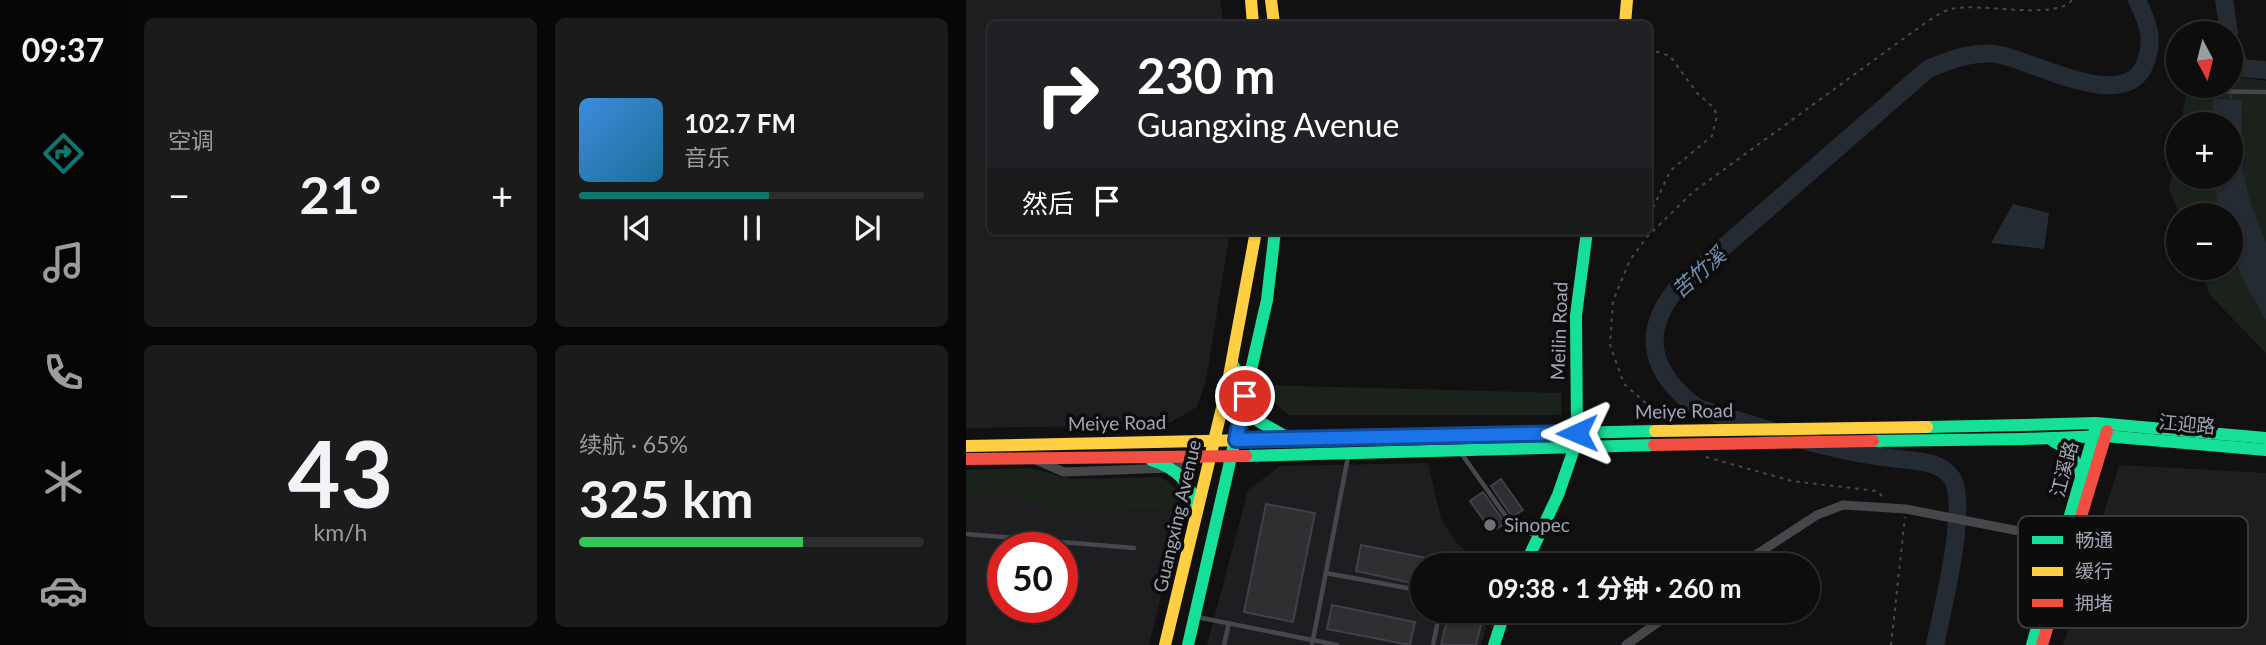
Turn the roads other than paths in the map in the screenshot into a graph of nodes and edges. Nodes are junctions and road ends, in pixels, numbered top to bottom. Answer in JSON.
{"nodes":[{"id":1,"x":1251,"y":0,"type":"edge"},
{"id":2,"x":1271,"y":0,"type":"edge"},
{"id":3,"x":1627,"y":0,"type":"edge"},
{"id":4,"x":1253,"y":21,"type":"edge"},
{"id":5,"x":1274,"y":21,"type":"edge"},
{"id":6,"x":1625,"y":21,"type":"edge"},
{"id":7,"x":2244,"y":92,"type":"edge"},
{"id":8,"x":2266,"y":92,"type":"edge"},
{"id":9,"x":1255,"y":235,"type":"edge"},
{"id":10,"x":1275,"y":235,"type":"edge"},
{"id":11,"x":1586,"y":235,"type":"edge"},
{"id":12,"x":1231,"y":362,"type":"junction"},
{"id":13,"x":1251,"y":371,"type":"junction"},
{"id":14,"x":2101,"y":430,"type":"junction"},
{"id":15,"x":1577,"y":433,"type":"junction"},
{"id":16,"x":2042,"y":438,"type":"junction"},
{"id":17,"x":2266,"y":438,"type":"edge"},
{"id":18,"x":1309,"y":439,"type":"junction"},
{"id":19,"x":1215,"y":440,"type":"junction"},
{"id":20,"x":1236,"y":440,"type":"junction"},
{"id":21,"x":966,"y":446,"type":"edge"},
{"id":22,"x":1575,"y":446,"type":"junction"},
{"id":23,"x":1459,"y":450,"type":"junction"},
{"id":24,"x":2266,"y":450,"type":"edge"},
{"id":25,"x":1348,"y":453,"type":"junction"},
{"id":26,"x":1137,"y":456,"type":"junction"},
{"id":27,"x":1212,"y":456,"type":"junction"},
{"id":28,"x":1233,"y":456,"type":"junction"},
{"id":29,"x":1031,"y":458,"type":"junction"},
{"id":30,"x":966,"y":459,"type":"edge"},
{"id":31,"x":1172,"y":468,"type":"junction"},
{"id":32,"x":2082,"y":477,"type":"junction"},
{"id":33,"x":1197,"y":514,"type":"junction"},
{"id":34,"x":2071,"y":516,"type":"edge"},
{"id":35,"x":2077,"y":516,"type":"edge"},
{"id":36,"x":2018,"y":531,"type":"edge"},
{"id":37,"x":966,"y":534,"type":"edge"},
{"id":38,"x":1538,"y":537,"type":"junction"},
{"id":39,"x":1133,"y":548,"type":"dead end"},
{"id":40,"x":1531,"y":553,"type":"edge"},
{"id":41,"x":1758,"y":553,"type":"edge"},
{"id":42,"x":1326,"y":573,"type":"junction"},
{"id":43,"x":1410,"y":589,"type":"edge"},
{"id":44,"x":1195,"y":617,"type":"junction"},
{"id":45,"x":1229,"y":623,"type":"junction"},
{"id":46,"x":1438,"y":623,"type":"edge"},
{"id":47,"x":1501,"y":623,"type":"edge"},
{"id":48,"x":1657,"y":623,"type":"edge"},
{"id":49,"x":2037,"y":628,"type":"edge"},
{"id":50,"x":2047,"y":628,"type":"edge"},
{"id":51,"x":1313,"y":643,"type":"edge"},
{"id":52,"x":1166,"y":645,"type":"edge"},
{"id":53,"x":1188,"y":645,"type":"edge"},
{"id":54,"x":1224,"y":645,"type":"edge"},
{"id":55,"x":1336,"y":645,"type":"edge"},
{"id":56,"x":1433,"y":645,"type":"edge"},
{"id":57,"x":1494,"y":645,"type":"edge"},
{"id":58,"x":1626,"y":645,"type":"edge"},
{"id":59,"x":2032,"y":645,"type":"edge"},
{"id":60,"x":2042,"y":645,"type":"edge"}],
"edges":[{"from":1,"to":4,"type":"main road"},
{"from":2,"to":5,"type":"main road"},
{"from":3,"to":6,"type":"main road"},
{"from":7,"to":8,"type":"lane"},
{"from":9,"to":12,"type":"main road","name":"Guangxing Avenue"},
{"from":10,"to":13,"type":"main road","name":"Guangxing Avenue"},
{"from":11,"to":15,"type":"main road","name":"Meilin Road"},
{"from":12,"to":13,"type":"main road"},
{"from":12,"to":19,"type":"main road","name":"Guangxing Avenue"},
{"from":13,"to":18,"type":"main road"},
{"from":13,"to":20,"type":"main road","name":"Guangxing Avenue"},
{"from":14,"to":15,"type":"main road","name":"Meiye Road","bridge":true},
{"from":14,"to":16,"type":"main road","name":"Meiye Road"},
{"from":14,"to":17,"type":"main road","name":"江迎路"},
{"from":14,"to":24,"type":"main road","name":"江迎路"},
{"from":14,"to":32,"type":"main road","name":"江溪路"},
{"from":14,"to":35,"type":"main road","name":"江溪路"},
{"from":15,"to":18,"type":"main road","name":"Meiye Road"},
{"from":16,"to":22,"type":"main road","name":"Meiye Road","bridge":true},
{"from":16,"to":32,"type":"main road"},
{"from":18,"to":20,"type":"main road","name":"Meiye Road"},
{"from":19,"to":20,"type":"main road","name":"Meiye Road"},
{"from":19,"to":21,"type":"main road","name":"Meiye Road"},
{"from":19,"to":27,"type":"main road","name":"Guangxing Avenue"},
{"from":20,"to":28,"type":"main road","name":"Guangxing Avenue"},
{"from":22,"to":23,"type":"main road","name":"Meiye Road"},
{"from":22,"to":38,"type":"main road"},
{"from":23,"to":25,"type":"main road","name":"Meiye Road"},
{"from":23,"to":38,"type":"lane"},
{"from":25,"to":28,"type":"main road","name":"Meiye Road"},
{"from":25,"to":42,"type":"lane"},
{"from":26,"to":27,"type":"main road","name":"Meiye Road"},
{"from":26,"to":29,"type":"main road","name":"Meiye Road"},
{"from":26,"to":31,"type":"main road"},
{"from":27,"to":28,"type":"main road","name":"Meiye Road"},
{"from":27,"to":31,"type":"street"},
{"from":27,"to":33,"type":"main road","name":"Guangxing Avenue"},
{"from":28,"to":44,"type":"main road","name":"Guangxing Avenue"},
{"from":29,"to":30,"type":"main road","name":"Meiye Road"},
{"from":29,"to":31,"type":"street"},
{"from":31,"to":33,"type":"main road"},
{"from":32,"to":34,"type":"main road","name":"江溪路"},
{"from":33,"to":52,"type":"main road","name":"Guangxing Avenue"},
{"from":36,"to":41,"type":"street"},
{"from":37,"to":39,"type":"lane"},
{"from":38,"to":40,"type":"main road"},
{"from":42,"to":43,"type":"lane"},
{"from":42,"to":51,"type":"lane"},
{"from":44,"to":45,"type":"lane"},
{"from":44,"to":53,"type":"main road","name":"Guangxing Avenue"},
{"from":45,"to":51,"type":"lane"},
{"from":45,"to":54,"type":"lane"},
{"from":46,"to":56,"type":"lane"},
{"from":47,"to":57,"type":"main road"},
{"from":48,"to":58,"type":"street"},
{"from":49,"to":59,"type":"main road","name":"江溪路"},
{"from":50,"to":60,"type":"main road","name":"江溪路"},
{"from":51,"to":55,"type":"lane"}]}
